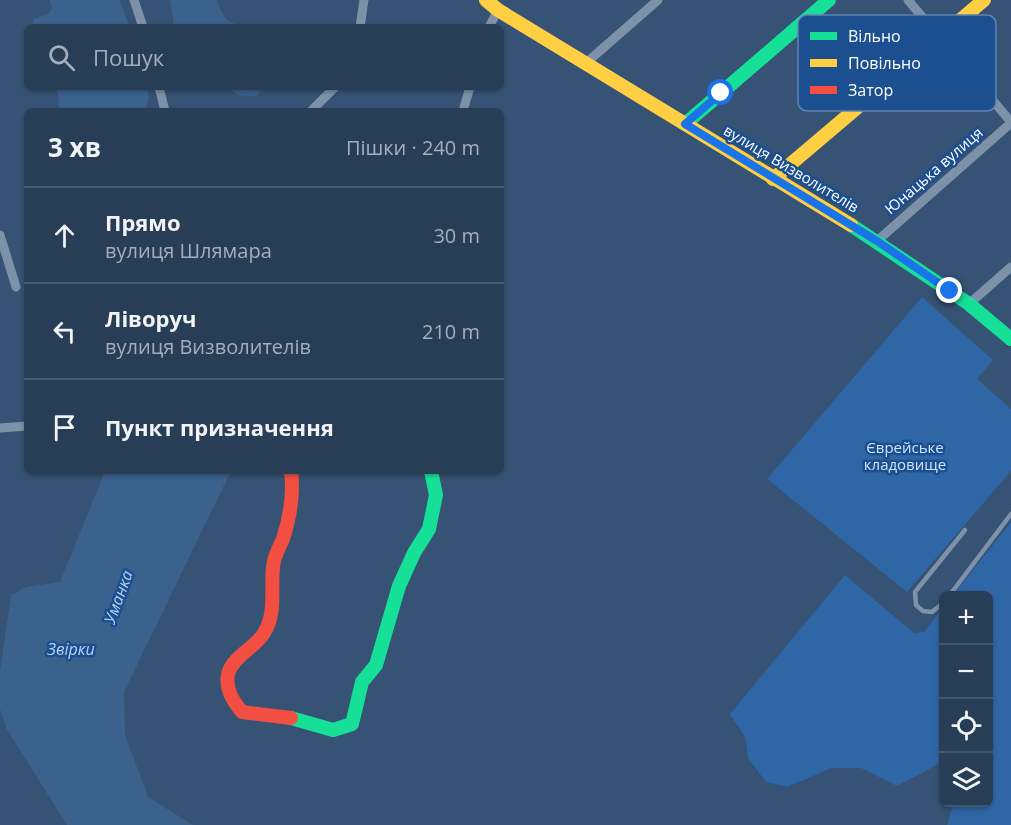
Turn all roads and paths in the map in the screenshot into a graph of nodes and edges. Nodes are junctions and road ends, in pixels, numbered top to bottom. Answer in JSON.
{"nodes":[{"id":1,"x":134,"y":0,"type":"edge"},
{"id":2,"x":364,"y":0,"type":"edge"},
{"id":3,"x":658,"y":0,"type":"edge"},
{"id":4,"x":829,"y":0,"type":"edge"},
{"id":5,"x":908,"y":0,"type":"edge"},
{"id":6,"x":984,"y":0,"type":"edge"},
{"id":7,"x":494,"y":4,"type":"edge"},
{"id":8,"x":812,"y":15,"type":"edge"},
{"id":9,"x":921,"y":15,"type":"edge"},
{"id":10,"x":966,"y":15,"type":"edge"},
{"id":11,"x":142,"y":24,"type":"edge"},
{"id":12,"x":360,"y":24,"type":"edge"},
{"id":13,"x":490,"y":24,"type":"edge"},
{"id":14,"x":798,"y":27,"type":"edge"},
{"id":15,"x":586,"y":63,"type":"junction"},
{"id":16,"x":160,"y":90,"type":"edge"},
{"id":17,"x":332,"y":90,"type":"edge"},
{"id":18,"x":469,"y":90,"type":"edge"},
{"id":19,"x":996,"y":104,"type":"edge"},
{"id":20,"x":164,"y":108,"type":"edge"},
{"id":21,"x":314,"y":108,"type":"edge"},
{"id":22,"x":464,"y":108,"type":"edge"},
{"id":23,"x":853,"y":111,"type":"edge"},
{"id":24,"x":1011,"y":122,"type":"edge"},
{"id":25,"x":685,"y":124,"type":"junction"},
{"id":26,"x":774,"y":179,"type":"junction"},
{"id":27,"x":0,"y":236,"type":"edge"},
{"id":28,"x":877,"y":241,"type":"junction"},
{"id":29,"x":1011,"y":267,"type":"edge"},
{"id":30,"x":16,"y":287,"type":"dead end"},
{"id":31,"x":969,"y":304,"type":"junction"},
{"id":32,"x":1011,"y":339,"type":"edge"},
{"id":33,"x":24,"y":426,"type":"edge"},
{"id":34,"x":0,"y":428,"type":"edge"},
{"id":35,"x":292,"y":474,"type":"edge"},
{"id":36,"x":432,"y":474,"type":"edge"},
{"id":37,"x":1011,"y":514,"type":"edge"},
{"id":38,"x":965,"y":530,"type":"dead end"},
{"id":39,"x":953,"y":591,"type":"edge"},
{"id":40,"x":939,"y":608,"type":"edge"}],
"edges":[{"from":1,"to":11,"type":"street"},
{"from":2,"to":12,"type":"street"},
{"from":3,"to":15,"type":"street"},
{"from":4,"to":8,"type":"street"},
{"from":5,"to":9,"type":"street"},
{"from":6,"to":10,"type":"street"},
{"from":7,"to":13,"type":"street"},
{"from":7,"to":15,"type":"street","name":"вулиця Визволителів"},
{"from":14,"to":25,"type":"street"},
{"from":15,"to":25,"type":"street","name":"вулиця Визволителів"},
{"from":16,"to":20,"type":"street"},
{"from":17,"to":21,"type":"street"},
{"from":18,"to":22,"type":"street"},
{"from":19,"to":24,"type":"street"},
{"from":23,"to":26,"type":"street"},
{"from":24,"to":28,"type":"street","name":"Юнацька вулиця"},
{"from":25,"to":26,"type":"street","name":"вулиця Визволителів"},
{"from":26,"to":28,"type":"street","name":"вулиця Визволителів"},
{"from":27,"to":30,"type":"street"},
{"from":28,"to":31,"type":"street","name":"вулиця Визволителів"},
{"from":29,"to":31,"type":"street"},
{"from":31,"to":32,"type":"street","name":"вулиця Визволителів"},
{"from":33,"to":34,"type":"street"},
{"from":35,"to":36,"type":"street"},
{"from":37,"to":39,"type":"lane"},
{"from":38,"to":40,"type":"lane"}]}
